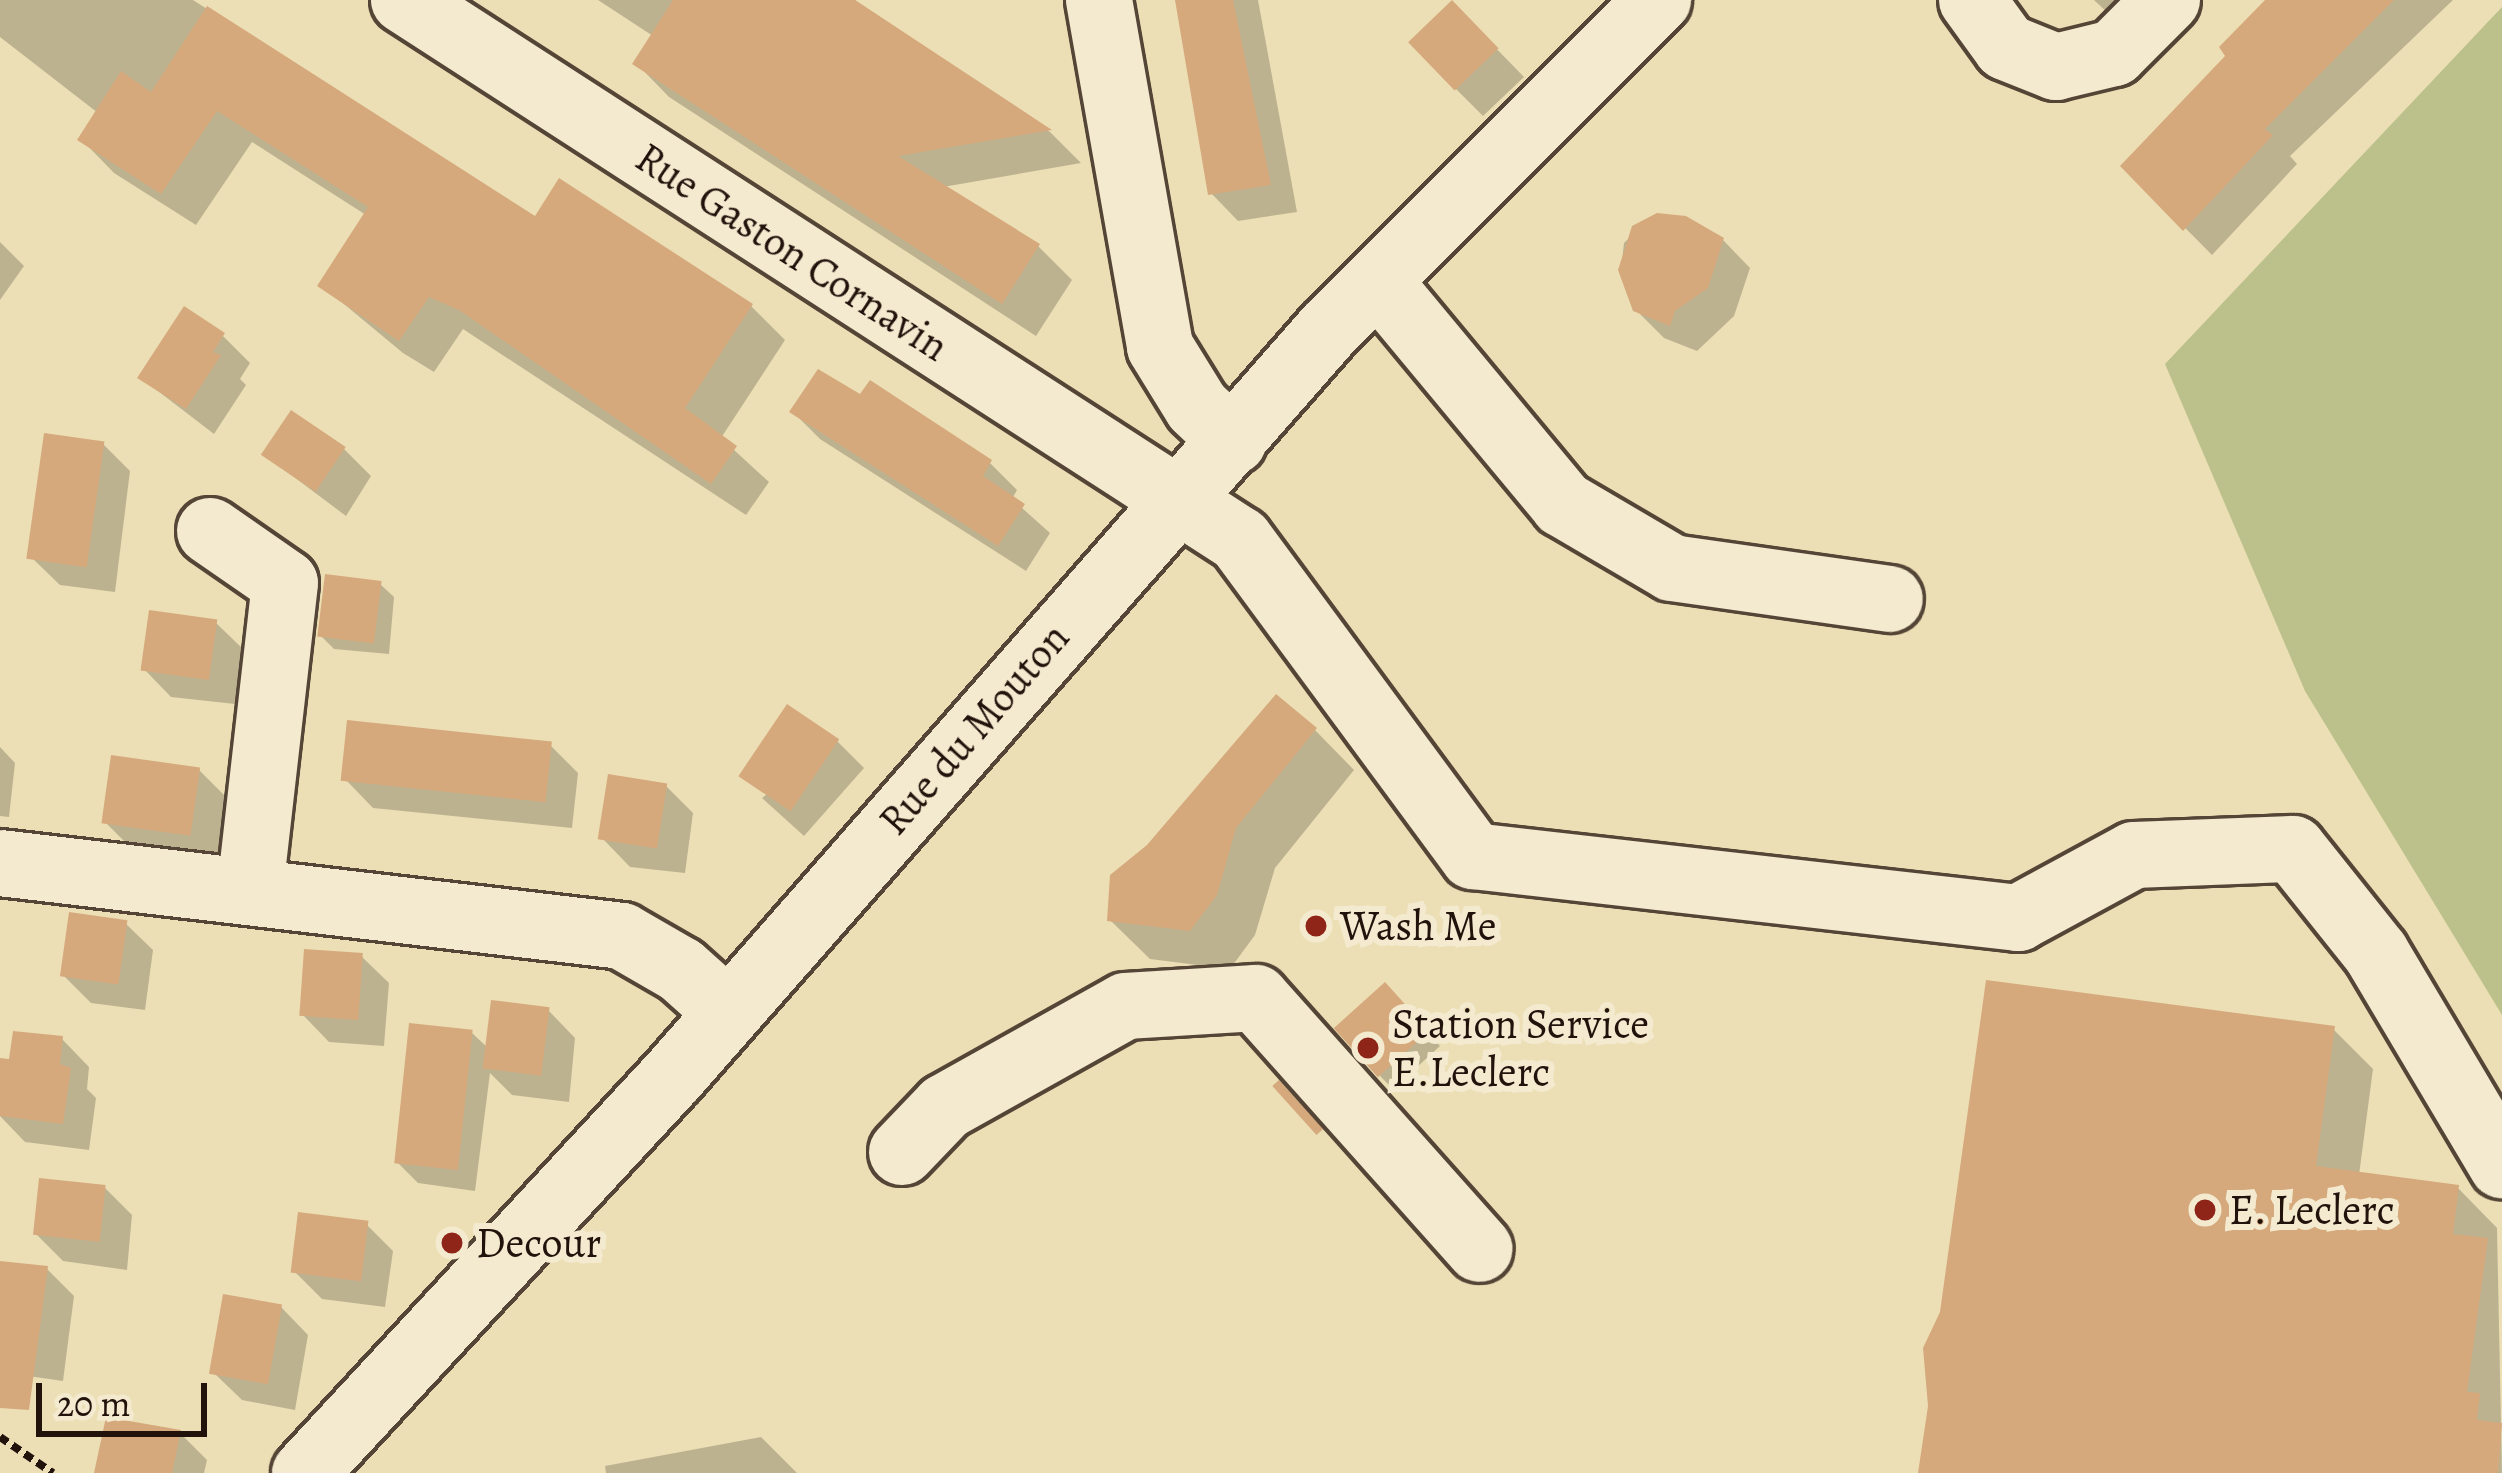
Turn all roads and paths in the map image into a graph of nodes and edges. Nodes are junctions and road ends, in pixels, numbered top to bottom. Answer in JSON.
{"nodes":[{"id":1,"x":404,"y":0,"type":"edge"},
{"id":2,"x":1100,"y":0,"type":"edge"},
{"id":3,"x":1658,"y":0,"type":"edge"},
{"id":4,"x":1972,"y":0,"type":"edge"},
{"id":5,"x":2168,"y":0,"type":"edge"},
{"id":6,"x":1378,"y":281,"type":"junction"},
{"id":7,"x":1233,"y":441,"type":"junction"},
{"id":8,"x":1184,"y":498,"type":"junction"},
{"id":9,"x":210,"y":531,"type":"dead end"},
{"id":10,"x":1890,"y":599,"type":"dead end"},
{"id":11,"x":0,"y":862,"type":"edge"},
{"id":12,"x":250,"y":888,"type":"junction"},
{"id":13,"x":728,"y":1012,"type":"junction"},
{"id":14,"x":902,"y":1151,"type":"dead end"},
{"id":15,"x":2502,"y":1165,"type":"edge"},
{"id":16,"x":1480,"y":1249,"type":"dead end"},
{"id":17,"x":0,"y":1437,"type":"edge"},
{"id":18,"x":53,"y":1473,"type":"edge"},
{"id":19,"x":305,"y":1473,"type":"edge"}],
"edges":[{"from":1,"to":8,"type":"street","name":"Rue Gaston Cornavin"},
{"from":2,"to":7,"type":"street"},
{"from":3,"to":6,"type":"street","name":"Rue du Mouton"},
{"from":4,"to":5,"type":"street"},
{"from":6,"to":7,"type":"street","name":"Rue du Mouton"},
{"from":6,"to":10,"type":"street"},
{"from":7,"to":8,"type":"street","name":"Rue du Mouton"},
{"from":8,"to":13,"type":"street","name":"Rue du Mouton"},
{"from":8,"to":15,"type":"street","name":"Rue Gaston Cornavin"},
{"from":9,"to":12,"type":"street"},
{"from":11,"to":12,"type":"street"},
{"from":12,"to":13,"type":"street"},
{"from":13,"to":19,"type":"street","name":"Rue du Mouton"},
{"from":14,"to":16,"type":"street"},
{"from":17,"to":18,"type":"path"}]}
